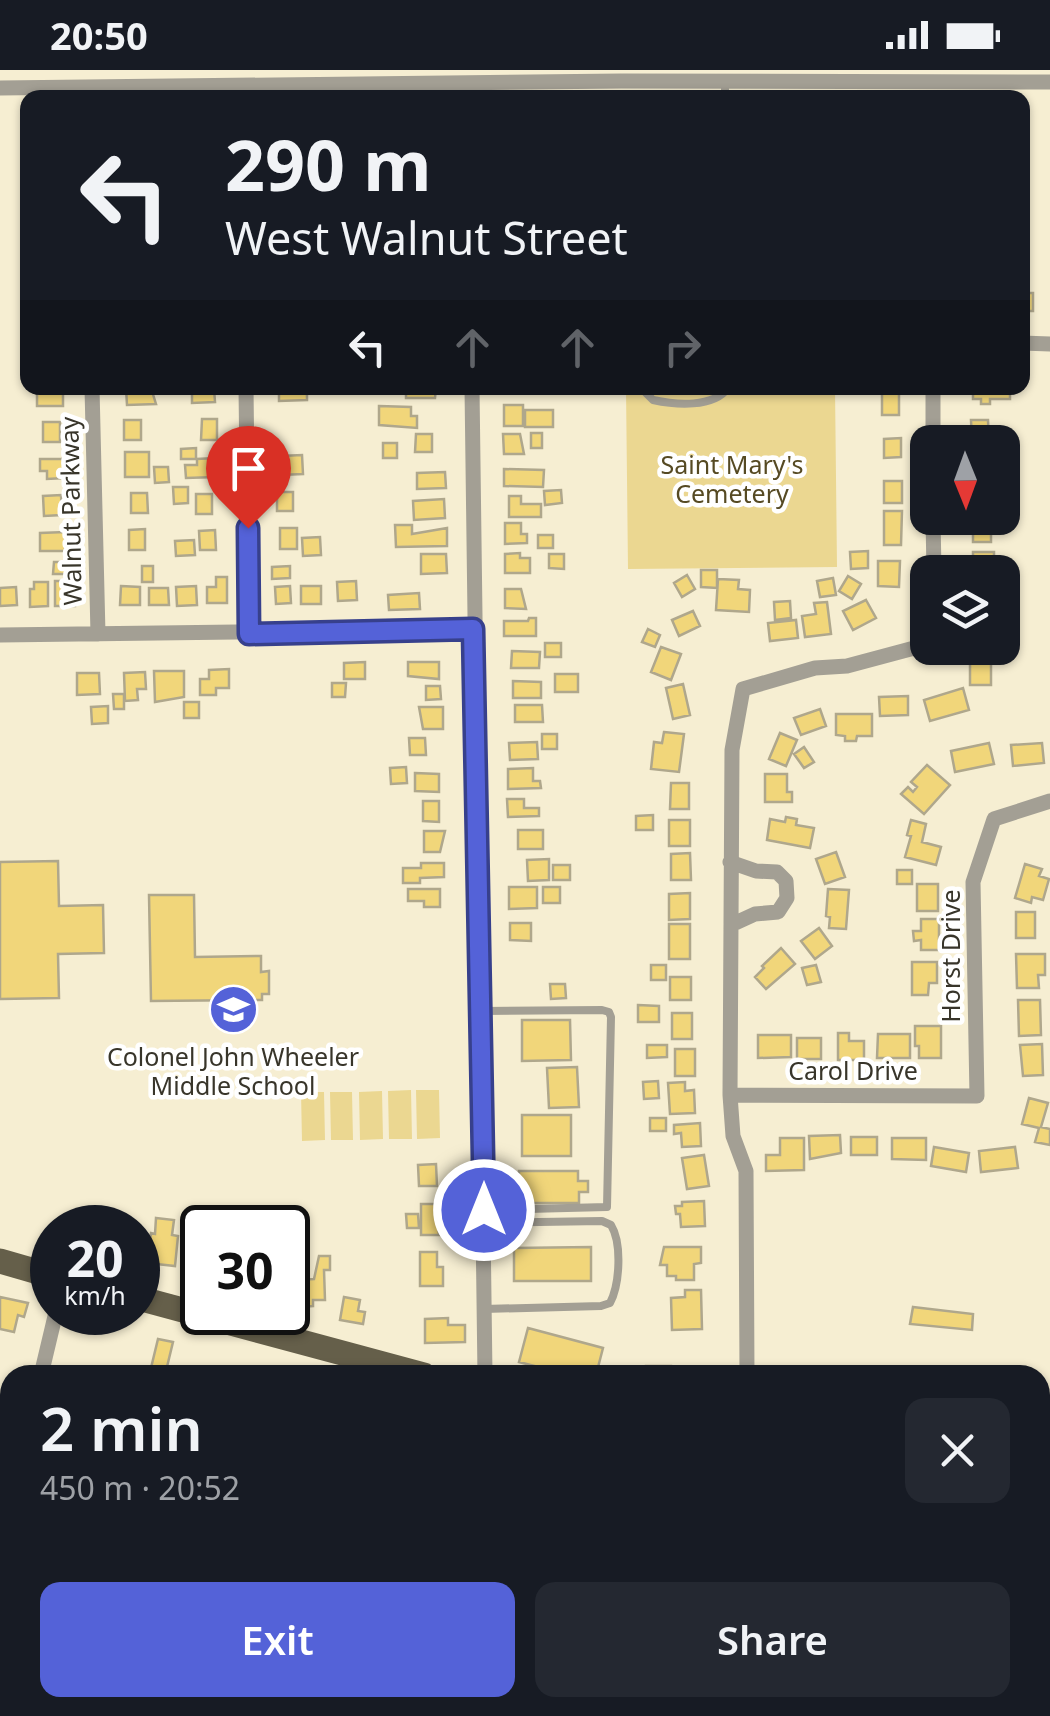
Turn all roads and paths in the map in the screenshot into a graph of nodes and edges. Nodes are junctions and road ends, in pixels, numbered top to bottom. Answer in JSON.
{"nodes":[{"id":1,"x":326,"y":76,"type":"edge"},
{"id":2,"x":629,"y":82,"type":"edge"},
{"id":3,"x":1050,"y":82,"type":"edge"},
{"id":4,"x":0,"y":88,"type":"edge"},
{"id":5,"x":725,"y":89,"type":"edge"},
{"id":6,"x":471,"y":90,"type":"edge"},
{"id":7,"x":92,"y":395,"type":"edge"},
{"id":8,"x":246,"y":395,"type":"edge"},
{"id":9,"x":472,"y":395,"type":"edge"},
{"id":10,"x":648,"y":395,"type":"edge"},
{"id":11,"x":722,"y":395,"type":"edge"},
{"id":12,"x":933,"y":395,"type":"edge"},
{"id":13,"x":933,"y":425,"type":"edge"},
{"id":14,"x":473,"y":629,"type":"junction"},
{"id":15,"x":98,"y":634,"type":"junction"},
{"id":16,"x":249,"y":634,"type":"junction"},
{"id":17,"x":0,"y":635,"type":"edge"},
{"id":18,"x":910,"y":648,"type":"edge"},
{"id":19,"x":1050,"y":801,"type":"edge"},
{"id":20,"x":730,"y":862,"type":"junction"},
{"id":21,"x":731,"y":924,"type":"junction"},
{"id":22,"x":482,"y":1011,"type":"junction"},
{"id":23,"x":730,"y":1095,"type":"junction"},
{"id":24,"x":976,"y":1096,"type":"joint"},
{"id":25,"x":484,"y":1216,"type":"junction"},
{"id":26,"x":0,"y":1261,"type":"edge"},
{"id":27,"x":30,"y":1270,"type":"edge"},
{"id":28,"x":160,"y":1304,"type":"edge"},
{"id":29,"x":484,"y":1309,"type":"junction"},
{"id":30,"x":51,"y":1335,"type":"edge"},
{"id":31,"x":43,"y":1365,"type":"edge"},
{"id":32,"x":387,"y":1365,"type":"edge"},
{"id":33,"x":485,"y":1365,"type":"edge"},
{"id":34,"x":747,"y":1365,"type":"edge"}],
"edges":[{"from":1,"to":4,"type":"street"},
{"from":1,"to":6,"type":"street"},
{"from":2,"to":5,"type":"street"},
{"from":2,"to":6,"type":"street"},
{"from":3,"to":5,"type":"street"},
{"from":7,"to":15,"type":"street","name":"Walnut Parkway"},
{"from":8,"to":16,"type":"street"},
{"from":9,"to":14,"type":"street"},
{"from":10,"to":11,"type":"lane"},
{"from":12,"to":13,"type":"street"},
{"from":14,"to":16,"type":"street"},
{"from":14,"to":22,"type":"street"},
{"from":15,"to":16,"type":"street"},
{"from":15,"to":17,"type":"street"},
{"from":18,"to":20,"type":"street"},
{"from":19,"to":24,"type":"street","name":"Horst Drive"},
{"from":20,"to":21,"type":"street"},
{"from":20,"to":21,"type":"street"},
{"from":21,"to":23,"type":"street"},
{"from":22,"to":25,"type":"street"},
{"from":22,"to":25,"type":"lane"},
{"from":23,"to":24,"type":"street","name":"Carol Drive"},
{"from":23,"to":34,"type":"street"},
{"from":25,"to":29,"type":"street"},
{"from":25,"to":29,"type":"lane"},
{"from":26,"to":27,"type":"main road"},
{"from":28,"to":32,"type":"main road"},
{"from":29,"to":33,"type":"street"},
{"from":30,"to":31,"type":"street"}]}
